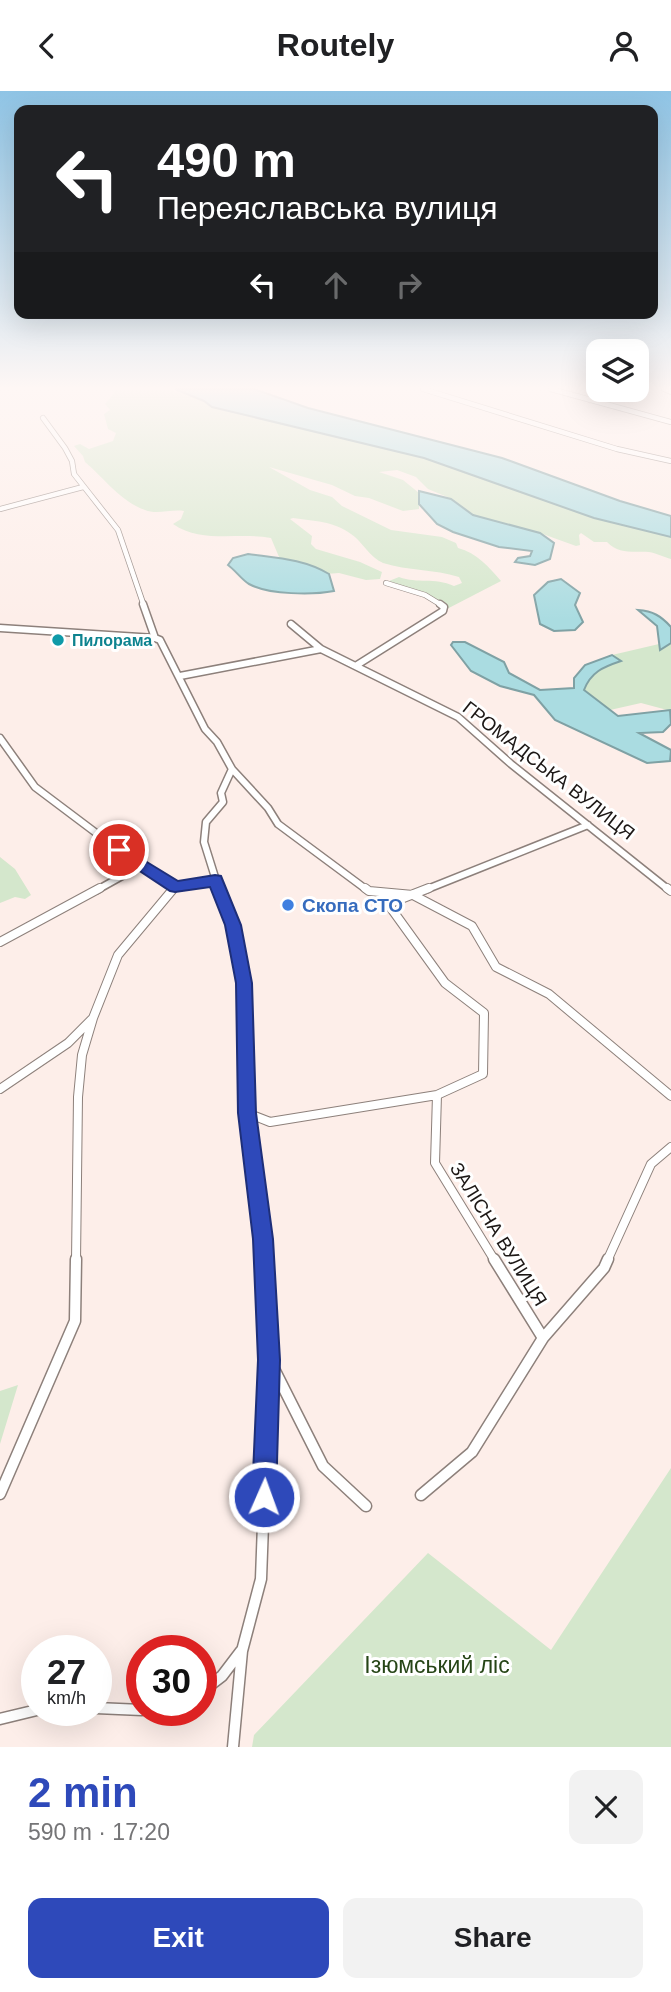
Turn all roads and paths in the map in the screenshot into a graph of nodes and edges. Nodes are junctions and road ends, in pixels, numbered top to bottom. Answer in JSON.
{"nodes":[{"id":1,"x":73,"y":466,"type":"edge"},
{"id":2,"x":83,"y":487,"type":"junction"},
{"id":3,"x":0,"y":509,"type":"edge"},
{"id":4,"x":386,"y":583,"type":"dead end"},
{"id":5,"x":291,"y":624,"type":"dead end"},
{"id":6,"x":0,"y":628,"type":"edge"},
{"id":7,"x":155,"y":638,"type":"junction"},
{"id":8,"x":321,"y":649,"type":"junction"},
{"id":9,"x":357,"y":665,"type":"junction"},
{"id":10,"x":180,"y":676,"type":"junction"},
{"id":11,"x":0,"y":738,"type":"edge"},
{"id":12,"x":8,"y":752,"type":"junction"},
{"id":13,"x":0,"y":755,"type":"edge"},
{"id":14,"x":232,"y":769,"type":"junction"},
{"id":15,"x":588,"y":824,"type":"junction"},
{"id":16,"x":140,"y":866,"type":"junction"},
{"id":17,"x":215,"y":880,"type":"junction"},
{"id":18,"x":175,"y":887,"type":"junction"},
{"id":19,"x":671,"y":891,"type":"edge"},
{"id":20,"x":413,"y":895,"type":"junction"},
{"id":21,"x":0,"y":942,"type":"edge"},
{"id":22,"x":93,"y":1018,"type":"junction"},
{"id":23,"x":0,"y":1090,"type":"edge"},
{"id":24,"x":437,"y":1095,"type":"junction"},
{"id":25,"x":671,"y":1096,"type":"edge"},
{"id":26,"x":247,"y":1113,"type":"junction"},
{"id":27,"x":671,"y":1147,"type":"edge"},
{"id":28,"x":543,"y":1338,"type":"junction"},
{"id":29,"x":269,"y":1360,"type":"junction"},
{"id":30,"x":0,"y":1494,"type":"edge"},
{"id":31,"x":421,"y":1495,"type":"dead end"},
{"id":32,"x":366,"y":1506,"type":"dead end"},
{"id":33,"x":242,"y":1651,"type":"junction"},
{"id":34,"x":217,"y":1680,"type":"edge"},
{"id":35,"x":21,"y":1714,"type":"edge"},
{"id":36,"x":0,"y":1719,"type":"edge"},
{"id":37,"x":233,"y":1747,"type":"edge"}],
"edges":[{"from":1,"to":2,"type":"street"},
{"from":2,"to":3,"type":"street"},
{"from":2,"to":7,"type":"street"},
{"from":4,"to":9,"type":"street"},
{"from":5,"to":8,"type":"street","name":"ГРОМАДСЬКА ВУЛИЦЯ"},
{"from":6,"to":7,"type":"street"},
{"from":7,"to":10,"type":"street"},
{"from":8,"to":9,"type":"street","name":"ГРОМАДСЬКА ВУЛИЦЯ"},
{"from":8,"to":10,"type":"street"},
{"from":9,"to":15,"type":"street","name":"ГРОМАДСЬКА ВУЛИЦЯ"},
{"from":10,"to":14,"type":"street"},
{"from":11,"to":12,"type":"street"},
{"from":12,"to":13,"type":"street"},
{"from":12,"to":16,"type":"street"},
{"from":14,"to":17,"type":"street"},
{"from":14,"to":20,"type":"street"},
{"from":15,"to":19,"type":"street","name":"ГРОМАДСЬКА ВУЛИЦЯ"},
{"from":15,"to":20,"type":"street"},
{"from":16,"to":18,"type":"street"},
{"from":16,"to":21,"type":"street"},
{"from":17,"to":18,"type":"street"},
{"from":17,"to":26,"type":"street"},
{"from":18,"to":22,"type":"street"},
{"from":20,"to":24,"type":"street"},
{"from":20,"to":25,"type":"street"},
{"from":22,"to":23,"type":"street"},
{"from":22,"to":30,"type":"street"},
{"from":24,"to":26,"type":"street"},
{"from":24,"to":28,"type":"street","name":"ЗАЛІСНА ВУЛИЦЯ"},
{"from":26,"to":29,"type":"street"},
{"from":27,"to":28,"type":"street"},
{"from":28,"to":31,"type":"street"},
{"from":29,"to":32,"type":"street"},
{"from":29,"to":33,"type":"street"},
{"from":33,"to":34,"type":"street"},
{"from":33,"to":37,"type":"street"},
{"from":35,"to":36,"type":"street"}]}
